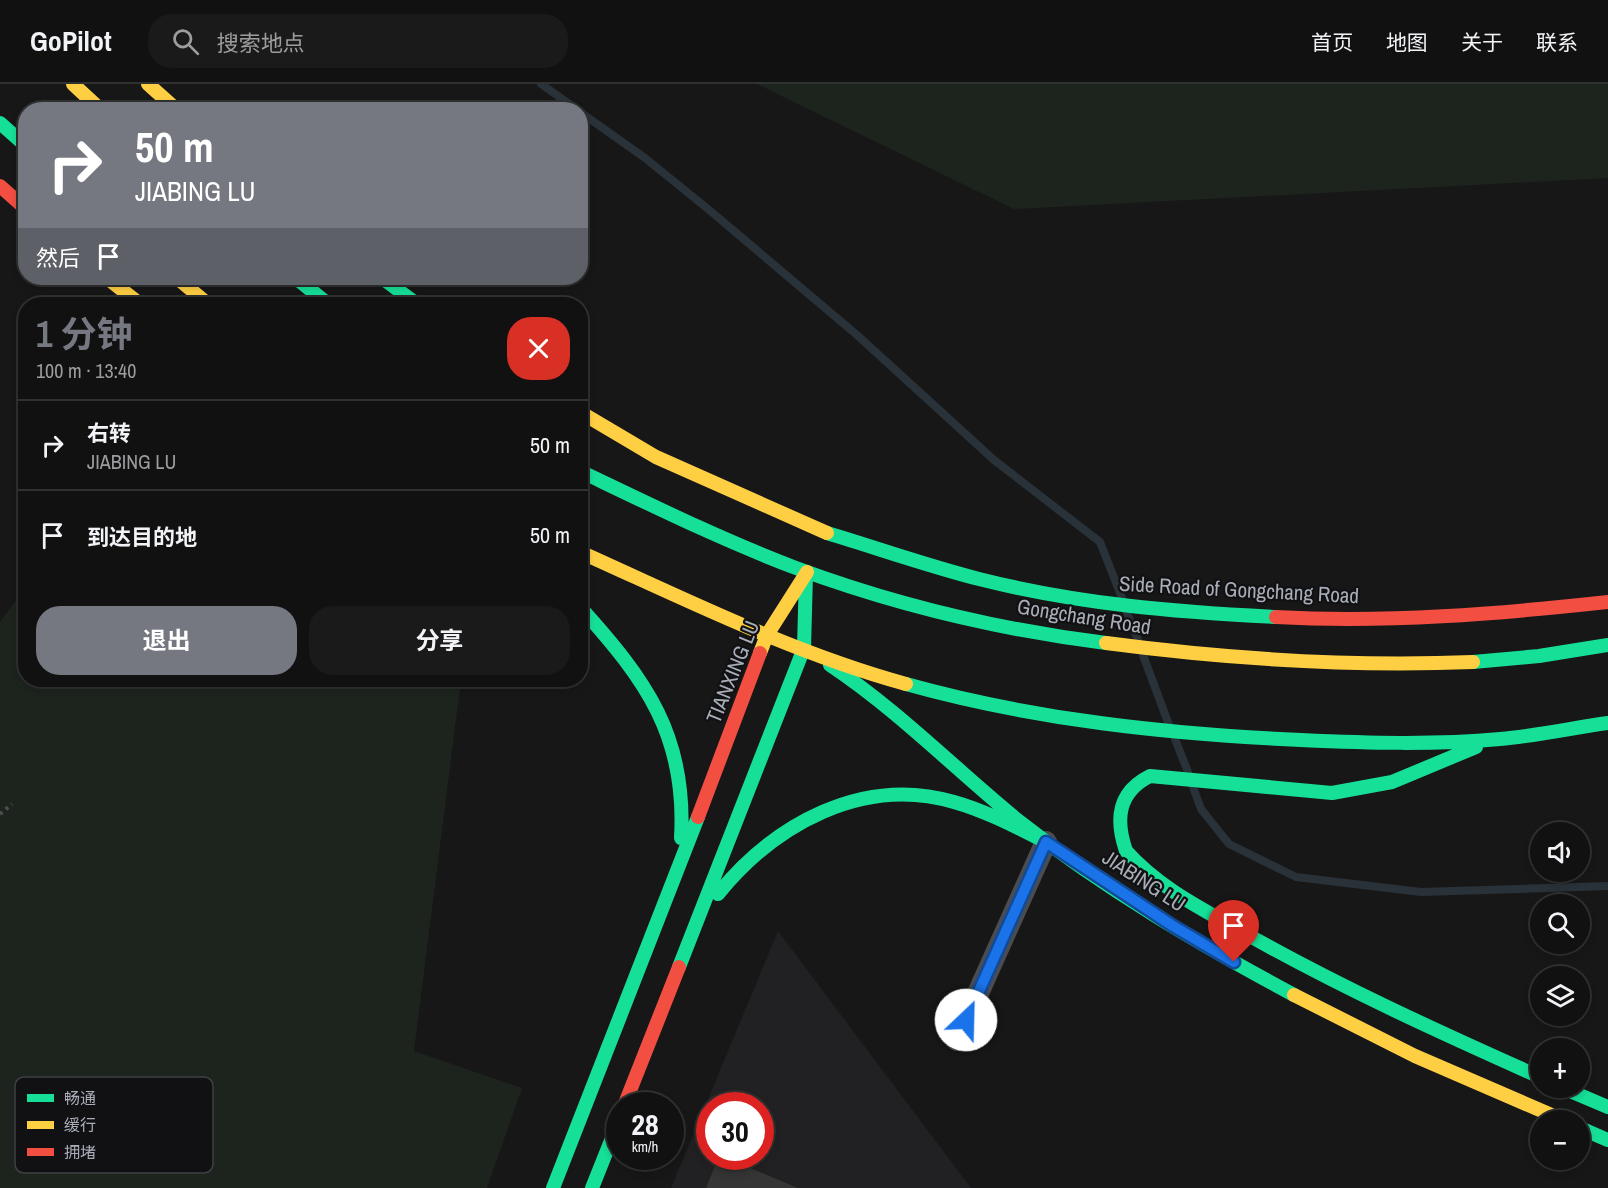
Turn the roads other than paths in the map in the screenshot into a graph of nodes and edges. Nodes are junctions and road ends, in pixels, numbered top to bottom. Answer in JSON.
{"nodes":[{"id":1,"x":73,"y":84,"type":"edge"},
{"id":2,"x":148,"y":84,"type":"edge"},
{"id":3,"x":92,"y":102,"type":"edge"},
{"id":4,"x":168,"y":102,"type":"edge"},
{"id":5,"x":0,"y":123,"type":"edge"},
{"id":6,"x":18,"y":139,"type":"edge"},
{"id":7,"x":0,"y":186,"type":"edge"},
{"id":8,"x":18,"y":202,"type":"edge"},
{"id":9,"x":116,"y":285,"type":"edge"},
{"id":10,"x":185,"y":285,"type":"edge"},
{"id":11,"x":305,"y":285,"type":"edge"},
{"id":12,"x":391,"y":285,"type":"edge"},
{"id":13,"x":131,"y":297,"type":"edge"},
{"id":14,"x":200,"y":297,"type":"edge"},
{"id":15,"x":319,"y":297,"type":"edge"},
{"id":16,"x":408,"y":297,"type":"edge"},
{"id":17,"x":588,"y":417,"type":"edge"},
{"id":18,"x":588,"y":475,"type":"edge"},
{"id":19,"x":588,"y":556,"type":"edge"},
{"id":20,"x":807,"y":572,"type":"junction"},
{"id":21,"x":1608,"y":602,"type":"edge"},
{"id":22,"x":588,"y":615,"type":"edge"},
{"id":23,"x":767,"y":635,"type":"junction"},
{"id":24,"x":1608,"y":645,"type":"edge"},
{"id":25,"x":804,"y":648,"type":"junction"},
{"id":26,"x":1608,"y":723,"type":"edge"},
{"id":27,"x":1503,"y":739,"type":"junction"},
{"id":28,"x":1046,"y":842,"type":"junction"},
{"id":29,"x":669,"y":894,"type":"junction"},
{"id":30,"x":691,"y":939,"type":"junction"},
{"id":31,"x":957,"y":1040,"type":"dead end"},
{"id":32,"x":1530,"y":1072,"type":"edge"},
{"id":33,"x":630,"y":1092,"type":"edge"},
{"id":34,"x":1587,"y":1098,"type":"edge"},
{"id":35,"x":1608,"y":1107,"type":"edge"},
{"id":36,"x":1540,"y":1110,"type":"edge"},
{"id":37,"x":1590,"y":1132,"type":"edge"},
{"id":38,"x":1608,"y":1140,"type":"edge"},
{"id":39,"x":606,"y":1153,"type":"edge"},
{"id":40,"x":553,"y":1188,"type":"edge"},
{"id":41,"x":592,"y":1188,"type":"edge"}],
"edges":[{"from":1,"to":3,"type":"main road"},
{"from":2,"to":4,"type":"main road"},
{"from":5,"to":6,"type":"main road"},
{"from":7,"to":8,"type":"main road"},
{"from":9,"to":13,"type":"main road"},
{"from":10,"to":14,"type":"main road"},
{"from":11,"to":15,"type":"main road"},
{"from":12,"to":16,"type":"main road"},
{"from":17,"to":21,"type":"main road","name":"Side Road of Gongchang Road"},
{"from":18,"to":20,"type":"main road","name":"Gongchang Road"},
{"from":19,"to":23,"type":"main road"},
{"from":20,"to":23,"type":"main road","name":"TIANXING LU"},
{"from":20,"to":24,"type":"main road","name":"Gongchang Road"},
{"from":20,"to":25,"type":"main road"},
{"from":22,"to":29,"type":"main road"},
{"from":23,"to":25,"type":"main road"},
{"from":23,"to":29,"type":"main road","name":"TIANXING LU"},
{"from":25,"to":27,"type":"main road"},
{"from":25,"to":28,"type":"main road","name":"JIABING LU"},
{"from":25,"to":30,"type":"main road"},
{"from":26,"to":27,"type":"main road"},
{"from":27,"to":32,"type":"main road","name":"JIABING LU"},
{"from":28,"to":30,"type":"main road"},
{"from":28,"to":31,"type":"street"},
{"from":28,"to":36,"type":"main road","name":"JIABING LU"},
{"from":29,"to":40,"type":"main road","name":"TIANXING LU"},
{"from":30,"to":33,"type":"main road"},
{"from":34,"to":35,"type":"main road"},
{"from":37,"to":38,"type":"main road"},
{"from":39,"to":41,"type":"main road"}]}
